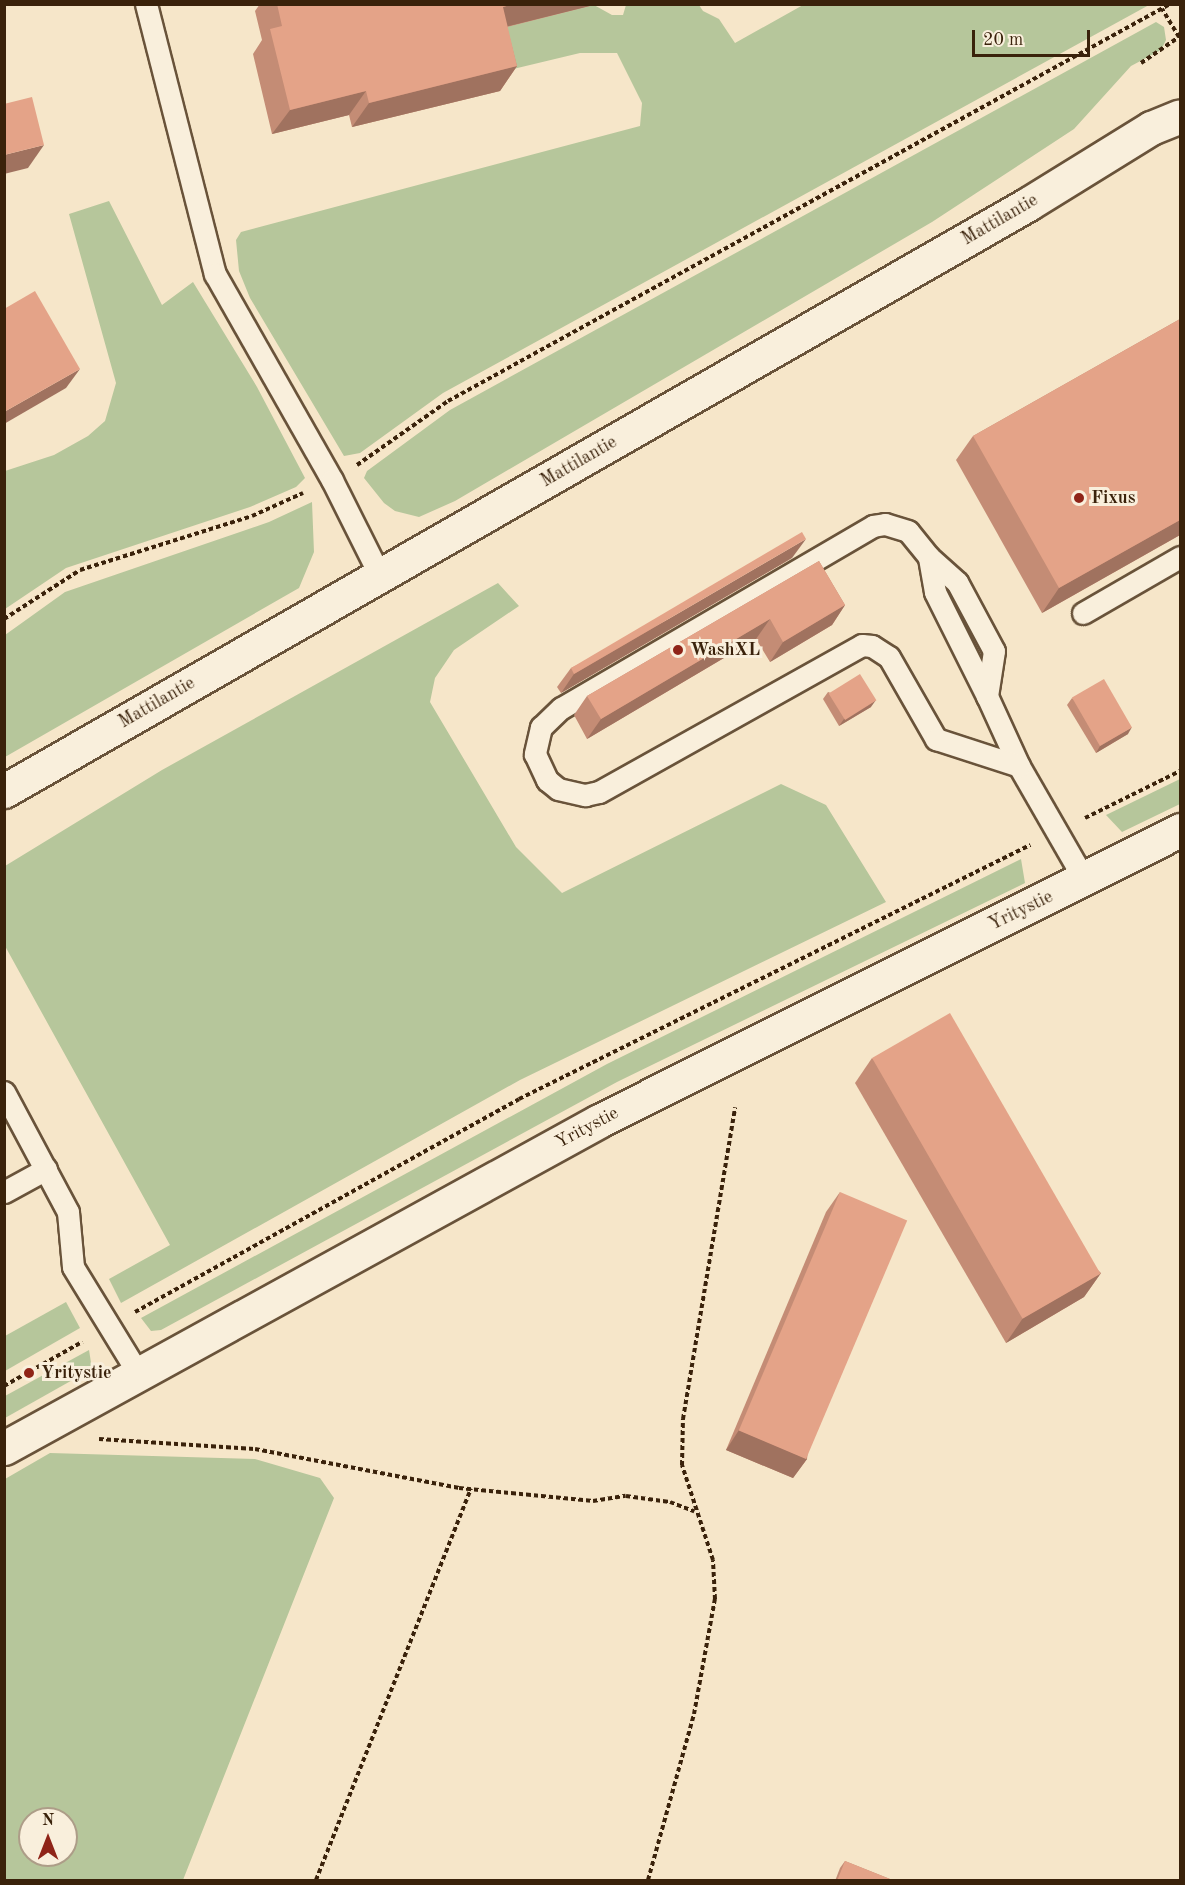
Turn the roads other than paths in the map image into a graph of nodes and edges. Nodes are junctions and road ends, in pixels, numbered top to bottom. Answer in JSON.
{"nodes":[{"id":1,"x":146,"y":4,"type":"edge"},
{"id":2,"x":1180,"y":102,"type":"edge"},
{"id":3,"x":1166,"y":122,"type":"edge"},
{"id":4,"x":929,"y":557,"type":"junction"},
{"id":5,"x":1180,"y":557,"type":"edge"},
{"id":6,"x":380,"y":576,"type":"junction"},
{"id":7,"x":1083,"y":613,"type":"dead end"},
{"id":8,"x":987,"y":696,"type":"junction"},
{"id":9,"x":1019,"y":766,"type":"junction"},
{"id":10,"x":4,"y":791,"type":"edge"},
{"id":11,"x":1180,"y":830,"type":"edge"},
{"id":12,"x":1084,"y":879,"type":"junction"},
{"id":13,"x":4,"y":1092,"type":"edge"},
{"id":14,"x":46,"y":1169,"type":"junction"},
{"id":15,"x":4,"y":1192,"type":"edge"},
{"id":16,"x":138,"y":1372,"type":"junction"},
{"id":17,"x":4,"y":1448,"type":"edge"}],
"edges":[{"from":1,"to":6,"type":"lane"},
{"from":2,"to":3,"type":"street","name":"Mattilantie"},
{"from":3,"to":6,"type":"street","name":"Mattilantie"},
{"from":4,"to":8,"type":"lane"},
{"from":4,"to":8,"type":"lane"},
{"from":4,"to":9,"type":"lane"},
{"from":5,"to":7,"type":"lane"},
{"from":6,"to":10,"type":"street","name":"Mattilantie"},
{"from":8,"to":9,"type":"lane"},
{"from":9,"to":12,"type":"lane"},
{"from":11,"to":12,"type":"street","name":"Yritystie"},
{"from":12,"to":16,"type":"street","name":"Yritystie"},
{"from":13,"to":14,"type":"lane"},
{"from":14,"to":15,"type":"lane"},
{"from":14,"to":16,"type":"lane"},
{"from":16,"to":17,"type":"street","name":"Yritystie"}]}
